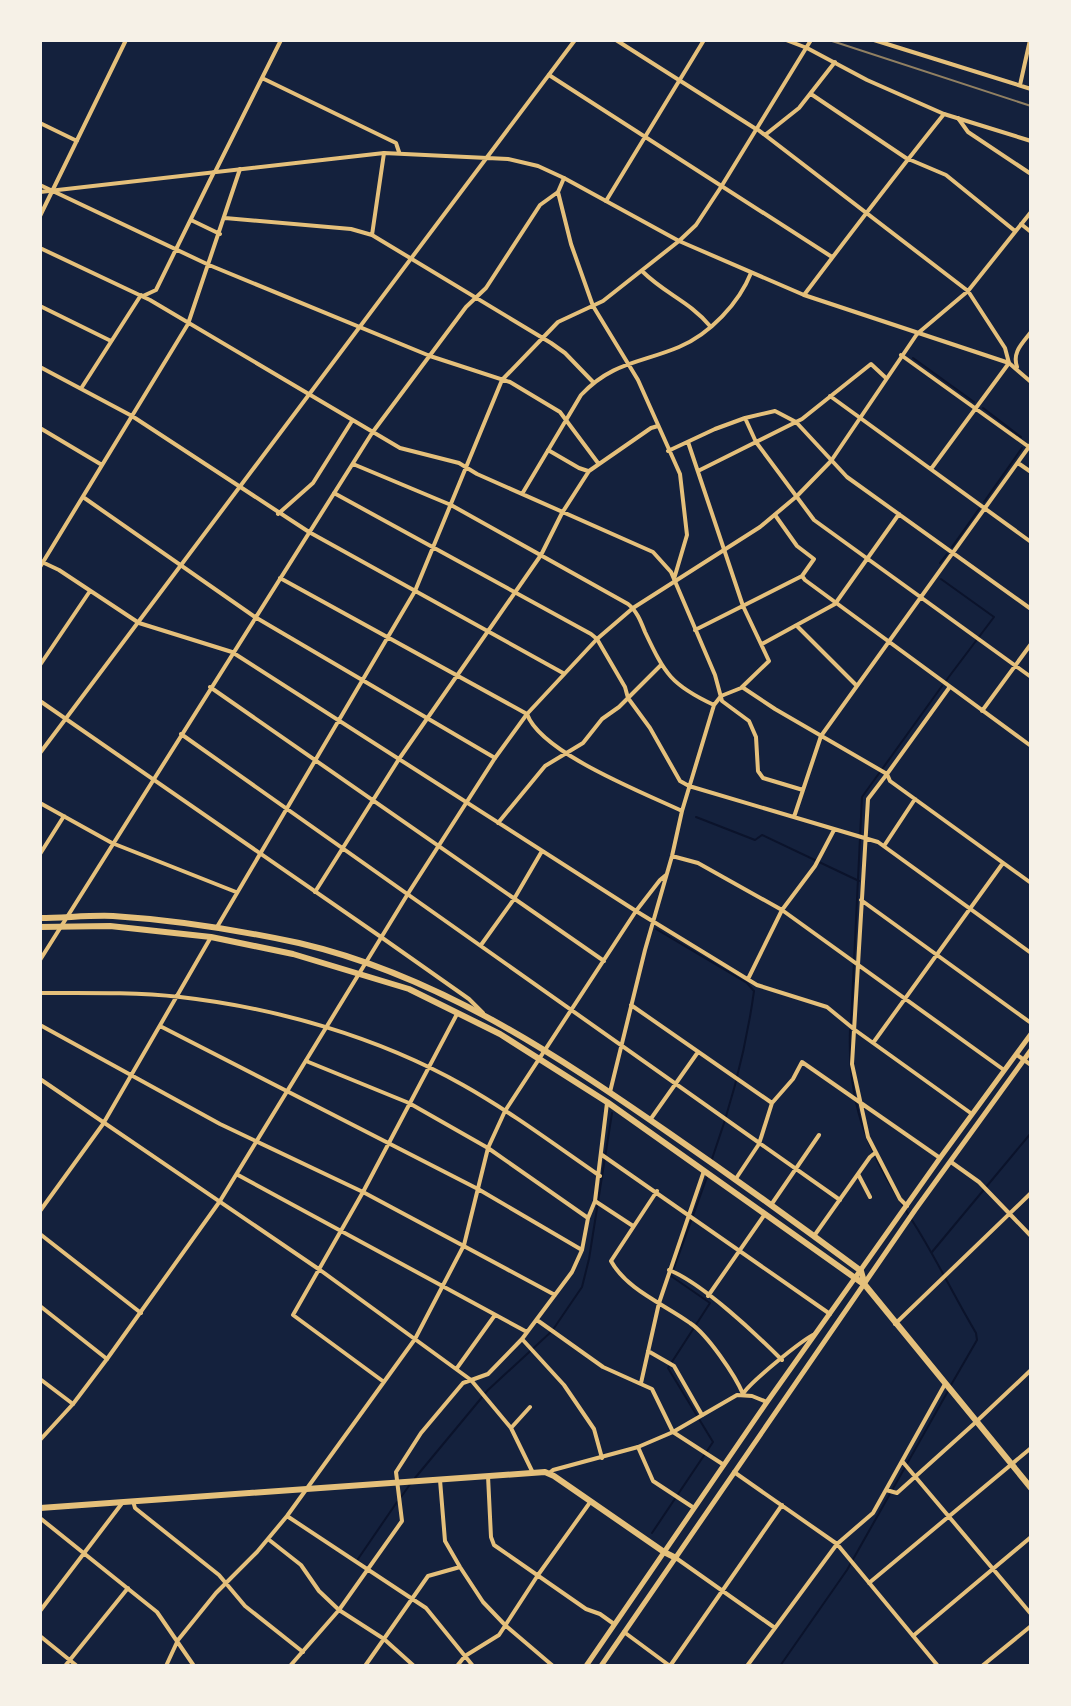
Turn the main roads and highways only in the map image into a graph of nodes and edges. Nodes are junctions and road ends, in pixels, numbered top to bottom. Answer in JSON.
{"nodes":[{"id":1,"x":40,"y":918,"type":"edge"},
{"id":2,"x":40,"y":927,"type":"edge"},
{"id":3,"x":1031,"y":1034,"type":"edge"},
{"id":4,"x":1031,"y":1050,"type":"edge"},
{"id":5,"x":861,"y":1271,"type":"junction"},
{"id":6,"x":856,"y":1279,"type":"junction"},
{"id":7,"x":865,"y":1285,"type":"junction"},
{"id":8,"x":1031,"y":1488,"type":"edge"},
{"id":9,"x":40,"y":1508,"type":"edge"},
{"id":10,"x":664,"y":1552,"type":"junction"},
{"id":11,"x":676,"y":1558,"type":"junction"},
{"id":12,"x":586,"y":1666,"type":"edge"},
{"id":13,"x":601,"y":1666,"type":"edge"}],
"edges":[{"from":1,"to":5,"type":"main road"},
{"from":2,"to":6,"type":"main road"},
{"from":3,"to":5,"type":"main road"},
{"from":4,"to":7,"type":"main road"},
{"from":5,"to":6,"type":"main road"},
{"from":5,"to":7,"type":"main road"},
{"from":6,"to":7,"type":"main road"},
{"from":6,"to":10,"type":"main road"},
{"from":7,"to":8,"type":"main road"},
{"from":7,"to":11,"type":"main road"},
{"from":9,"to":10,"type":"main road"},
{"from":10,"to":11,"type":"main road"},
{"from":10,"to":12,"type":"main road"},
{"from":11,"to":13,"type":"main road"}]}
